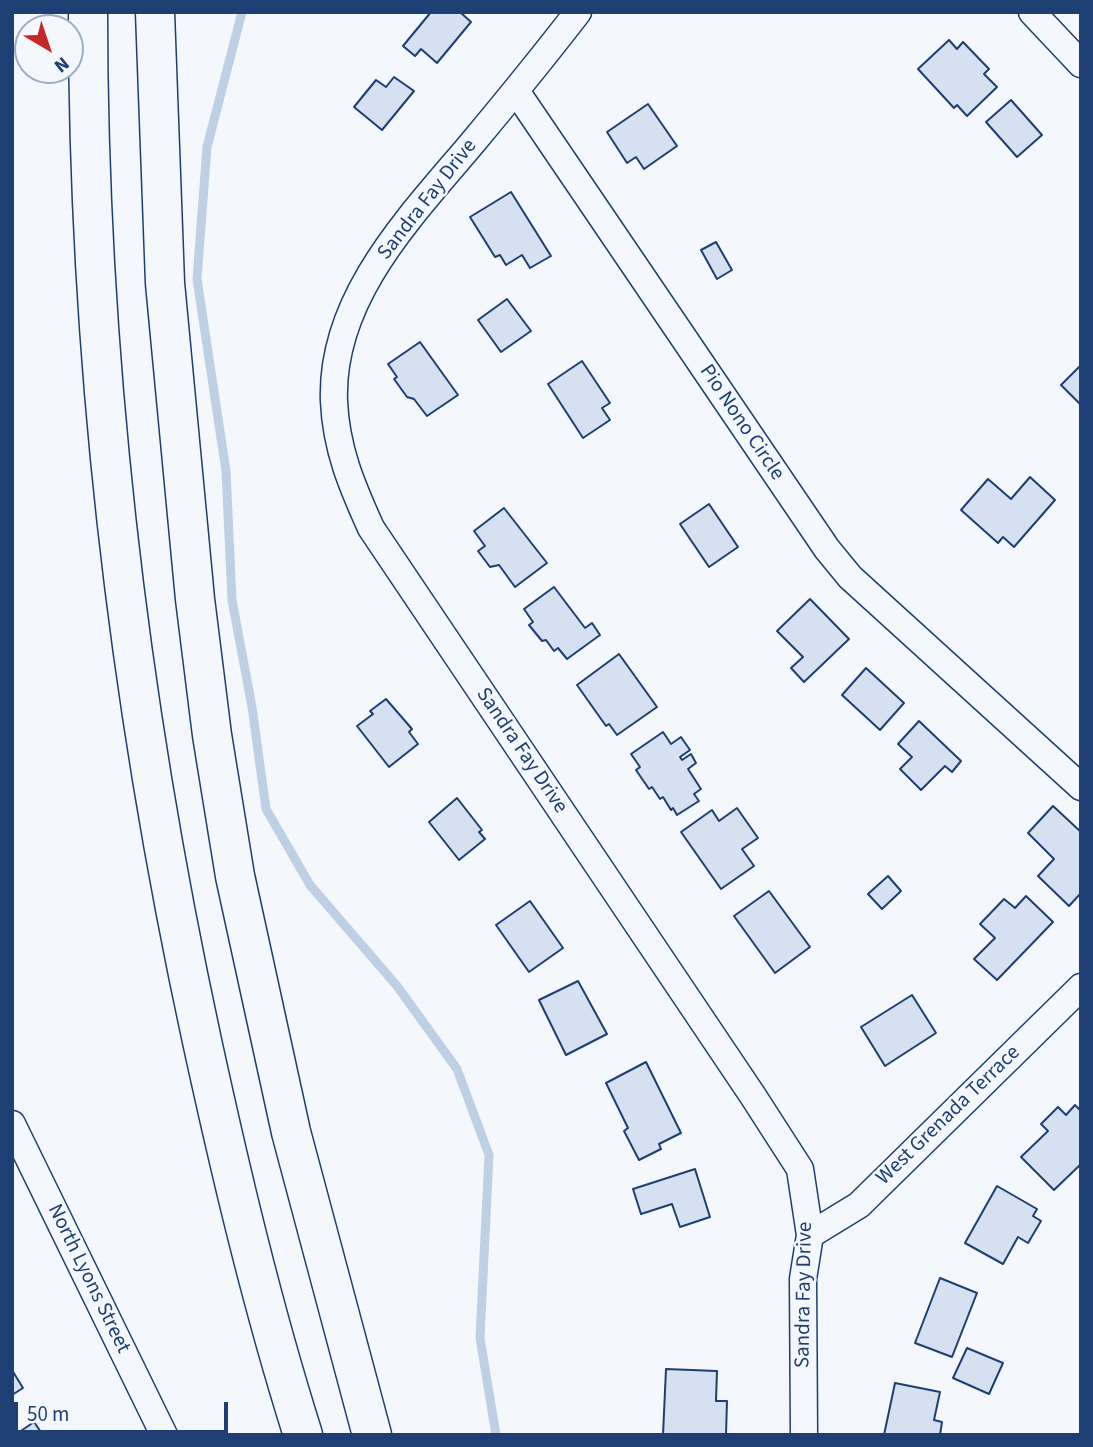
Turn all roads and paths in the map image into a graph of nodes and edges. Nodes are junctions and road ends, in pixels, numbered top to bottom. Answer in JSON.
{"nodes":[{"id":1,"x":88,"y":12,"type":"edge"},
{"id":2,"x":155,"y":12,"type":"edge"},
{"id":3,"x":578,"y":12,"type":"edge"},
{"id":4,"x":1032,"y":12,"type":"edge"},
{"id":5,"x":1081,"y":64,"type":"edge"},
{"id":6,"x":516,"y":91,"type":"junction"},
{"id":7,"x":1081,"y":787,"type":"edge"},
{"id":8,"x":1081,"y":987,"type":"edge"},
{"id":9,"x":12,"y":1124,"type":"edge"},
{"id":10,"x":810,"y":1235,"type":"junction"},
{"id":11,"x":164,"y":1435,"type":"edge"},
{"id":12,"x":303,"y":1435,"type":"edge"},
{"id":13,"x":372,"y":1435,"type":"edge"},
{"id":14,"x":804,"y":1435,"type":"edge"}],
"edges":[{"from":1,"to":12,"type":"highway"},
{"from":2,"to":13,"type":"highway"},
{"from":3,"to":6,"type":"street"},
{"from":4,"to":5,"type":"street"},
{"from":6,"to":7,"type":"street","name":"Pio Nono Circle"},
{"from":6,"to":10,"type":"street","name":"Sandra Fay Drive"},
{"from":8,"to":10,"type":"street","name":"West Grenada Terrace"},
{"from":9,"to":11,"type":"street","name":"North Lyons Street"},
{"from":10,"to":14,"type":"street","name":"Sandra Fay Drive"}]}
